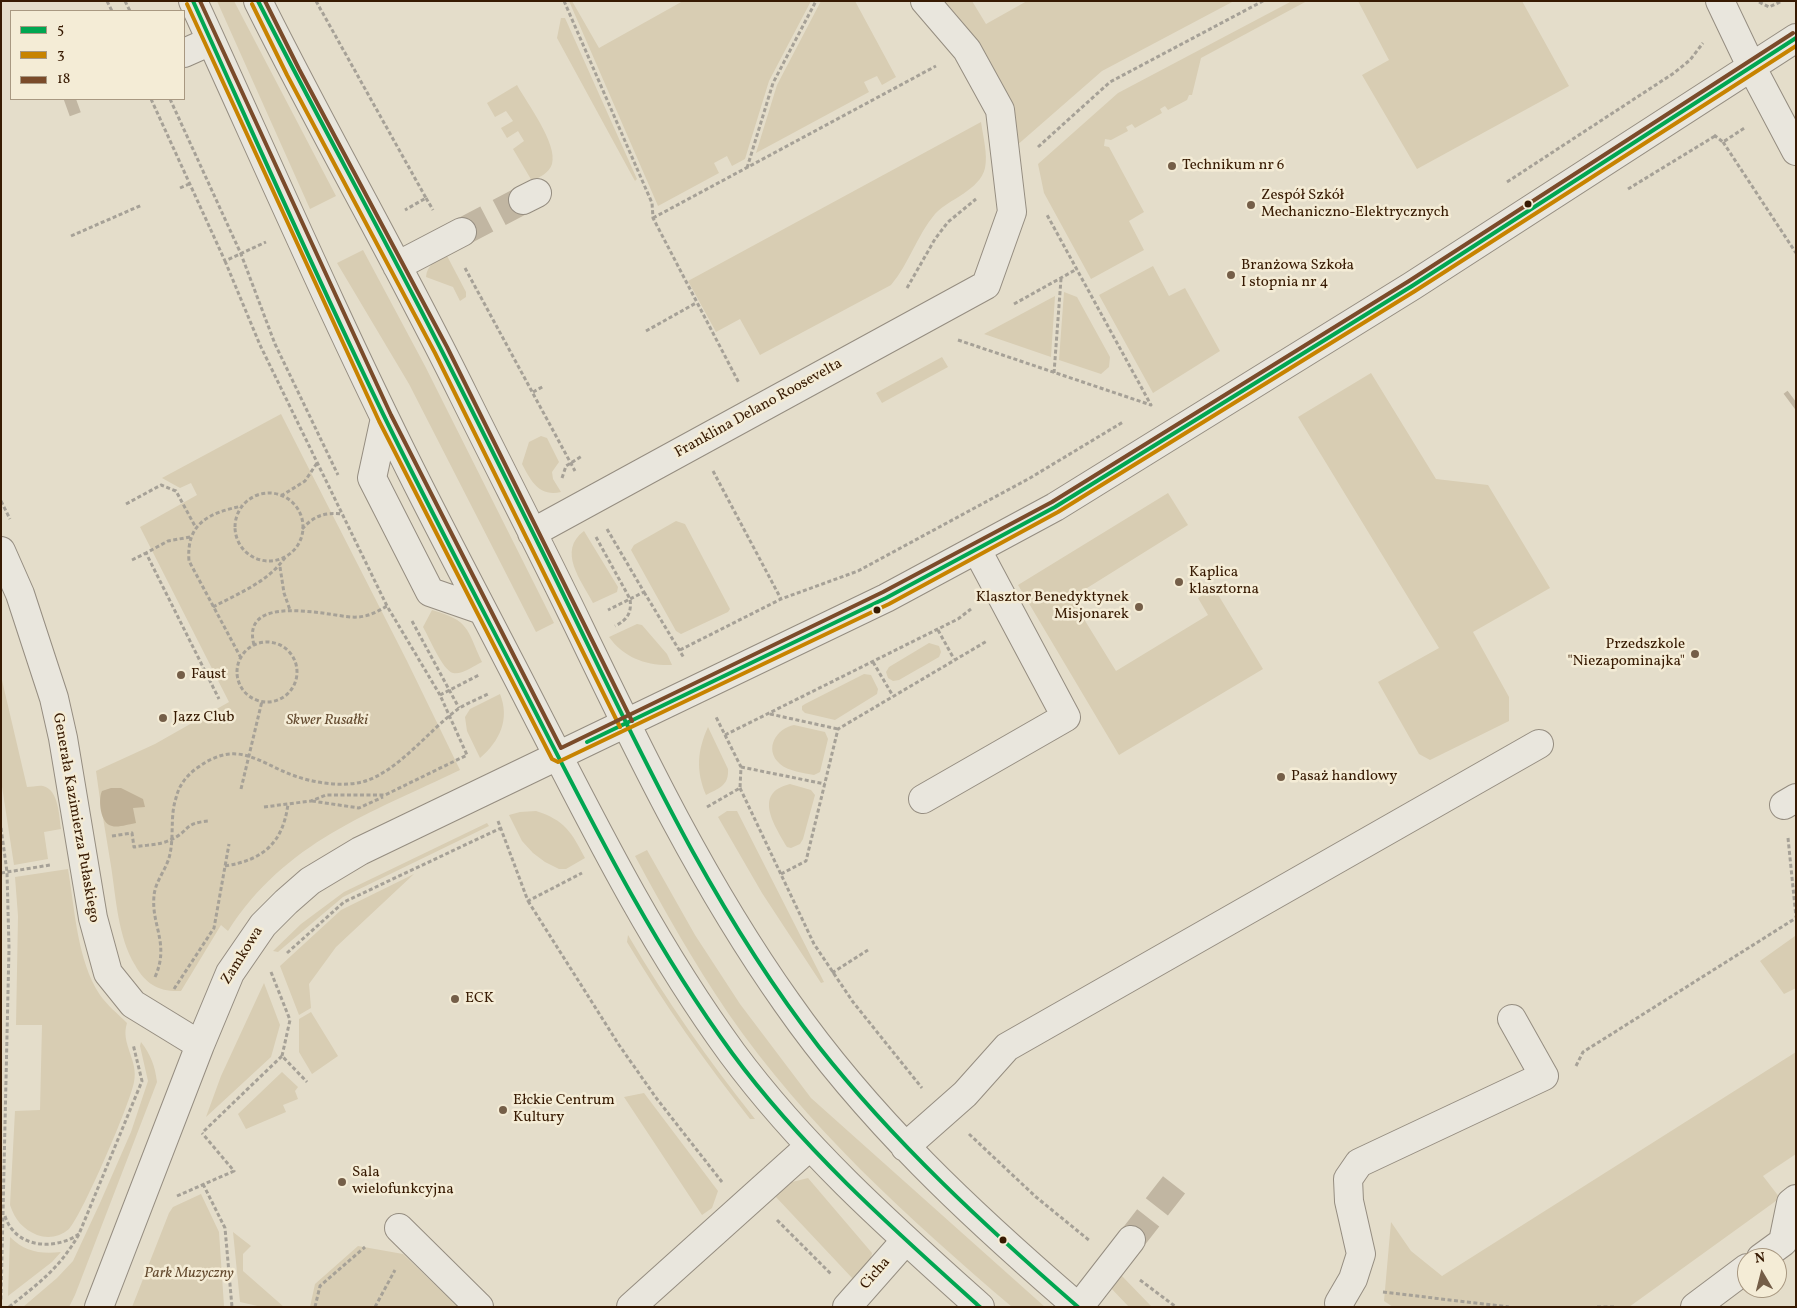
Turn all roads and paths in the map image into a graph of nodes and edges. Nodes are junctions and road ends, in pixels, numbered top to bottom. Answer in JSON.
{"nodes":[{"id":1,"x":193,"y":1,"type":"edge"},
{"id":2,"x":258,"y":1,"type":"edge"},
{"id":3,"x":316,"y":1,"type":"edge"},
{"id":4,"x":564,"y":1,"type":"edge"},
{"id":5,"x":816,"y":1,"type":"edge"},
{"id":6,"x":925,"y":1,"type":"edge"},
{"id":7,"x":1263,"y":1,"type":"edge"},
{"id":8,"x":1720,"y":1,"type":"edge"},
{"id":9,"x":1759,"y":1,"type":"edge"},
{"id":10,"x":1782,"y":1,"type":"edge"},
{"id":11,"x":1707,"y":37,"type":"dead end"},
{"id":12,"x":1796,"y":38,"type":"edge"},
{"id":13,"x":211,"y":41,"type":"junction"},
{"id":14,"x":967,"y":50,"type":"junction"},
{"id":15,"x":185,"y":53,"type":"edge"},
{"id":16,"x":1750,"y":66,"type":"junction"},
{"id":17,"x":151,"y":100,"type":"edge"},
{"id":18,"x":170,"y":100,"type":"edge"},
{"id":19,"x":1723,"y":142,"type":"dead end"},
{"id":20,"x":1796,"y":151,"type":"edge"},
{"id":21,"x":747,"y":168,"type":"junction"},
{"id":22,"x":1008,"y":175,"type":"junction"},
{"id":23,"x":189,"y":184,"type":"junction"},
{"id":24,"x":1501,"y":186,"type":"dead end"},
{"id":25,"x":180,"y":188,"type":"dead end"},
{"id":26,"x":426,"y":198,"type":"junction"},
{"id":27,"x":142,"y":205,"type":"dead end"},
{"id":28,"x":1043,"y":208,"type":"dead end"},
{"id":29,"x":652,"y":218,"type":"junction"},
{"id":30,"x":376,"y":226,"type":"junction"},
{"id":31,"x":296,"y":228,"type":"junction"},
{"id":32,"x":456,"y":235,"type":"junction"},
{"id":33,"x":70,"y":236,"type":"dead end"},
{"id":34,"x":1796,"y":253,"type":"edge"},
{"id":35,"x":241,"y":254,"type":"junction"},
{"id":36,"x":225,"y":262,"type":"junction"},
{"id":37,"x":396,"y":266,"type":"junction"},
{"id":38,"x":1061,"y":278,"type":"dead end"},
{"id":39,"x":906,"y":289,"type":"dead end"},
{"id":40,"x":696,"y":303,"type":"junction"},
{"id":41,"x":646,"y":331,"type":"dead end"},
{"id":42,"x":953,"y":338,"type":"dead end"},
{"id":43,"x":1054,"y":372,"type":"junction"},
{"id":44,"x":748,"y":379,"type":"dead end"},
{"id":45,"x":739,"y":384,"type":"junction"},
{"id":46,"x":544,"y":386,"type":"dead end"},
{"id":47,"x":730,"y":388,"type":"dead end"},
{"id":48,"x":533,"y":392,"type":"junction"},
{"id":49,"x":1160,"y":400,"type":"dead end"},
{"id":50,"x":1151,"y":405,"type":"junction"},
{"id":51,"x":1143,"y":410,"type":"dead end"},
{"id":52,"x":385,"y":418,"type":"junction"},
{"id":53,"x":1127,"y":420,"type":"dead end"},
{"id":54,"x":317,"y":462,"type":"junction"},
{"id":55,"x":721,"y":466,"type":"dead end"},
{"id":56,"x":339,"y":477,"type":"dead end"},
{"id":57,"x":281,"y":496,"type":"junction"},
{"id":58,"x":592,"y":500,"type":"junction"},
{"id":59,"x":126,"y":504,"type":"dead end"},
{"id":60,"x":242,"y":506,"type":"junction"},
{"id":61,"x":342,"y":514,"type":"junction"},
{"id":62,"x":196,"y":528,"type":"junction"},
{"id":63,"x":302,"y":529,"type":"junction"},
{"id":64,"x":532,"y":533,"type":"junction"},
{"id":65,"x":190,"y":537,"type":"junction"},
{"id":66,"x":977,"y":550,"type":"junction"},
{"id":67,"x":1,"y":551,"type":"edge"},
{"id":68,"x":146,"y":553,"type":"junction"},
{"id":69,"x":286,"y":555,"type":"junction"},
{"id":70,"x":132,"y":560,"type":"dead end"},
{"id":71,"x":280,"y":566,"type":"junction"},
{"id":72,"x":644,"y":592,"type":"dead end"},
{"id":73,"x":781,"y":599,"type":"junction"},
{"id":74,"x":388,"y":606,"type":"junction"},
{"id":75,"x":214,"y":607,"type":"junction"},
{"id":76,"x":290,"y":610,"type":"junction"},
{"id":77,"x":482,"y":610,"type":"junction"},
{"id":78,"x":410,"y":616,"type":"dead end"},
{"id":79,"x":958,"y":619,"type":"dead end"},
{"id":80,"x":938,"y":630,"type":"junction"},
{"id":81,"x":993,"y":637,"type":"dead end"},
{"id":82,"x":254,"y":645,"type":"junction"},
{"id":83,"x":241,"y":658,"type":"junction"},
{"id":84,"x":954,"y":660,"type":"junction"},
{"id":85,"x":873,"y":662,"type":"junction"},
{"id":86,"x":440,"y":695,"type":"dead end"},
{"id":87,"x":893,"y":696,"type":"junction"},
{"id":88,"x":219,"y":699,"type":"dead end"},
{"id":89,"x":262,"y":701,"type":"junction"},
{"id":90,"x":459,"y":708,"type":"dead end"},
{"id":91,"x":770,"y":714,"type":"junction"},
{"id":92,"x":626,"y":724,"type":"junction"},
{"id":93,"x":838,"y":729,"type":"junction"},
{"id":94,"x":725,"y":735,"type":"dead end"},
{"id":95,"x":1538,"y":744,"type":"dead end"},
{"id":96,"x":558,"y":756,"type":"junction"},
{"id":97,"x":741,"y":767,"type":"dead end"},
{"id":98,"x":825,"y":784,"type":"junction"},
{"id":99,"x":740,"y":788,"type":"dead end"},
{"id":100,"x":240,"y":789,"type":"dead end"},
{"id":101,"x":385,"y":795,"type":"dead end"},
{"id":102,"x":923,"y":799,"type":"dead end"},
{"id":103,"x":311,"y":801,"type":"dead end"},
{"id":104,"x":1790,"y":801,"type":"edge"},
{"id":105,"x":288,"y":804,"type":"dead end"},
{"id":106,"x":209,"y":821,"type":"dead end"},
{"id":107,"x":1,"y":828,"type":"edge"},
{"id":108,"x":501,"y":828,"type":"dead end"},
{"id":109,"x":109,"y":836,"type":"dead end"},
{"id":110,"x":229,"y":844,"type":"dead end"},
{"id":111,"x":52,"y":864,"type":"dead end"},
{"id":112,"x":225,"y":866,"type":"junction"},
{"id":113,"x":7,"y":872,"type":"junction"},
{"id":114,"x":1,"y":873,"type":"edge"},
{"id":115,"x":781,"y":874,"type":"junction"},
{"id":116,"x":528,"y":901,"type":"dead end"},
{"id":117,"x":1796,"y":917,"type":"edge"},
{"id":118,"x":868,"y":950,"type":"dead end"},
{"id":119,"x":287,"y":953,"type":"dead end"},
{"id":120,"x":270,"y":969,"type":"dead end"},
{"id":121,"x":832,"y":973,"type":"junction"},
{"id":122,"x":172,"y":991,"type":"dead end"},
{"id":123,"x":1512,"y":1019,"type":"dead end"},
{"id":124,"x":200,"y":1045,"type":"junction"},
{"id":125,"x":282,"y":1056,"type":"junction"},
{"id":126,"x":1573,"y":1073,"type":"dead end"},
{"id":127,"x":307,"y":1082,"type":"dead end"},
{"id":128,"x":945,"y":1112,"type":"junction"},
{"id":129,"x":196,"y":1126,"type":"dead end"},
{"id":130,"x":202,"y":1133,"type":"junction"},
{"id":131,"x":810,"y":1146,"type":"junction"},
{"id":132,"x":905,"y":1147,"type":"junction"},
{"id":133,"x":204,"y":1184,"type":"junction"},
{"id":134,"x":176,"y":1197,"type":"dead end"},
{"id":135,"x":1796,"y":1199,"type":"edge"},
{"id":136,"x":747,"y":1200,"type":"junction"},
{"id":137,"x":4,"y":1211,"type":"junction"},
{"id":138,"x":399,"y":1228,"type":"dead end"},
{"id":139,"x":79,"y":1234,"type":"dead end"},
{"id":140,"x":906,"y":1240,"type":"junction"},
{"id":141,"x":1131,"y":1240,"type":"tunnel mouth"},
{"id":142,"x":1093,"y":1243,"type":"dead end"},
{"id":143,"x":365,"y":1247,"type":"dead end"},
{"id":144,"x":1774,"y":1248,"type":"edge"},
{"id":145,"x":399,"y":1263,"type":"dead end"},
{"id":146,"x":1737,"y":1276,"type":"edge"},
{"id":147,"x":1374,"y":1291,"type":"dead end"},
{"id":148,"x":1,"y":1300,"type":"edge"},
{"id":149,"x":851,"y":1303,"type":"edge"},
{"id":150,"x":1340,"y":1303,"type":"dead end"},
{"id":151,"x":99,"y":1307,"type":"edge"},
{"id":152,"x":232,"y":1307,"type":"edge"},
{"id":153,"x":315,"y":1307,"type":"edge"},
{"id":154,"x":375,"y":1307,"type":"edge"},
{"id":155,"x":479,"y":1307,"type":"edge"},
{"id":156,"x":631,"y":1307,"type":"edge"},
{"id":157,"x":980,"y":1307,"type":"edge"},
{"id":158,"x":1079,"y":1307,"type":"edge"},
{"id":159,"x":1509,"y":1307,"type":"edge"},
{"id":160,"x":1597,"y":1307,"type":"edge"},
{"id":161,"x":1614,"y":1307,"type":"edge"},
{"id":162,"x":1695,"y":1307,"type":"edge"}],
"edges":[{"from":1,"to":13,"type":"street"},
{"from":2,"to":30,"type":"street"},
{"from":3,"to":26,"type":"path"},
{"from":4,"to":29,"type":"path"},
{"from":5,"to":21,"type":"path"},
{"from":6,"to":14,"type":"street"},
{"from":7,"to":22,"type":"path"},
{"from":8,"to":16,"type":"street"},
{"from":9,"to":10,"type":"path"},
{"from":11,"to":24,"type":"path"},
{"from":12,"to":16,"type":"street","name":"Zamkowa"},
{"from":13,"to":15,"type":"street"},
{"from":13,"to":31,"type":"street"},
{"from":14,"to":21,"type":"path"},
{"from":14,"to":22,"type":"street"},
{"from":16,"to":20,"type":"street"},
{"from":16,"to":66,"type":"street","name":"Zamkowa"},
{"from":17,"to":23,"type":"path"},
{"from":18,"to":35,"type":"path"},
{"from":19,"to":34,"type":"path"},
{"from":21,"to":29,"type":"path"},
{"from":22,"to":39,"type":"path"},
{"from":22,"to":58,"type":"street","name":"Franklina Delano Roosevelta"},
{"from":23,"to":25,"type":"path"},
{"from":23,"to":36,"type":"path"},
{"from":26,"to":30,"type":"path"},
{"from":26,"to":32,"type":"path"},
{"from":27,"to":33,"type":"path"},
{"from":28,"to":50,"type":"path"},
{"from":29,"to":40,"type":"path"},
{"from":30,"to":37,"type":"street"},
{"from":31,"to":35,"type":"path"},
{"from":31,"to":52,"type":"street"},
{"from":32,"to":37,"type":"street"},
{"from":32,"to":48,"type":"path"},
{"from":35,"to":36,"type":"path"},
{"from":35,"to":56,"type":"path"},
{"from":36,"to":54,"type":"path"},
{"from":37,"to":64,"type":"street"},
{"from":38,"to":43,"type":"path"},
{"from":40,"to":41,"type":"path"},
{"from":40,"to":45,"type":"path"},
{"from":42,"to":43,"type":"path"},
{"from":43,"to":50,"type":"path"},
{"from":44,"to":45,"type":"path"},
{"from":45,"to":47,"type":"path"},
{"from":46,"to":48,"type":"path"},
{"from":48,"to":58,"type":"path"},
{"from":49,"to":50,"type":"path"},
{"from":50,"to":51,"type":"path"},
{"from":52,"to":77,"type":"street"},
{"from":52,"to":77,"type":"street"},
{"from":53,"to":73,"type":"path"},
{"from":54,"to":57,"type":"path"},
{"from":54,"to":61,"type":"path"},
{"from":55,"to":73,"type":"path"},
{"from":57,"to":60,"type":"path"},
{"from":57,"to":63,"type":"path"},
{"from":58,"to":64,"type":"street","name":"Franklina Delano Roosevelta"},
{"from":59,"to":62,"type":"path"},
{"from":60,"to":62,"type":"path"},
{"from":60,"to":69,"type":"path"},
{"from":61,"to":63,"type":"path"},
{"from":61,"to":74,"type":"path"},
{"from":62,"to":65,"type":"path"},
{"from":63,"to":69,"type":"path"},
{"from":64,"to":92,"type":"street"},
{"from":65,"to":68,"type":"path"},
{"from":65,"to":75,"type":"path"},
{"from":66,"to":92,"type":"street","name":"Zamkowa"},
{"from":66,"to":102,"type":"street"},
{"from":67,"to":124,"type":"street","name":"Generała Kazimierza Pułaskiego"},
{"from":68,"to":70,"type":"path"},
{"from":68,"to":88,"type":"path"},
{"from":69,"to":71,"type":"path"},
{"from":71,"to":75,"type":"path"},
{"from":71,"to":76,"type":"path"},
{"from":72,"to":73,"type":"path"},
{"from":74,"to":76,"type":"path"},
{"from":74,"to":86,"type":"path"},
{"from":75,"to":83,"type":"path"},
{"from":76,"to":82,"type":"path"},
{"from":77,"to":96,"type":"street"},
{"from":78,"to":90,"type":"path"},
{"from":79,"to":80,"type":"path"},
{"from":80,"to":84,"type":"path"},
{"from":80,"to":85,"type":"path"},
{"from":81,"to":84,"type":"path"},
{"from":82,"to":83,"type":"path"},
{"from":82,"to":89,"type":"path"},
{"from":83,"to":89,"type":"path"},
{"from":84,"to":87,"type":"path"},
{"from":85,"to":87,"type":"path"},
{"from":85,"to":91,"type":"path"},
{"from":87,"to":93,"type":"path"},
{"from":89,"to":100,"type":"path"},
{"from":91,"to":93,"type":"path"},
{"from":91,"to":94,"type":"path"},
{"from":92,"to":96,"type":"street","name":"Zamkowa"},
{"from":92,"to":132,"type":"street"},
{"from":93,"to":98,"type":"path"},
{"from":95,"to":128,"type":"street"},
{"from":96,"to":124,"type":"street","name":"Zamkowa"},
{"from":96,"to":131,"type":"street"},
{"from":97,"to":98,"type":"path"},
{"from":98,"to":115,"type":"path"},
{"from":99,"to":115,"type":"path"},
{"from":101,"to":103,"type":"path"},
{"from":104,"to":117,"type":"path"},
{"from":105,"to":112,"type":"path"},
{"from":106,"to":109,"type":"path"},
{"from":107,"to":113,"type":"path"},
{"from":108,"to":119,"type":"path"},
{"from":110,"to":112,"type":"path"},
{"from":111,"to":113,"type":"path"},
{"from":112,"to":122,"type":"path"},
{"from":113,"to":114,"type":"path"},
{"from":113,"to":137,"type":"path"},
{"from":115,"to":121,"type":"path"},
{"from":116,"to":136,"type":"path"},
{"from":117,"to":126,"type":"path"},
{"from":118,"to":121,"type":"path"},
{"from":120,"to":125,"type":"path"},
{"from":121,"to":128,"type":"path"},
{"from":123,"to":150,"type":"street"},
{"from":124,"to":151,"type":"street","name":"Zamkowa"},
{"from":125,"to":127,"type":"path"},
{"from":125,"to":130,"type":"path"},
{"from":128,"to":132,"type":"street"},
{"from":128,"to":142,"type":"path"},
{"from":129,"to":130,"type":"path"},
{"from":130,"to":133,"type":"path"},
{"from":131,"to":136,"type":"street"},
{"from":131,"to":140,"type":"street"},
{"from":132,"to":158,"type":"street"},
{"from":133,"to":134,"type":"path"},
{"from":133,"to":152,"type":"path"},
{"from":135,"to":144,"type":"street"},
{"from":136,"to":149,"type":"path"},
{"from":136,"to":156,"type":"street"},
{"from":137,"to":139,"type":"path"},
{"from":137,"to":148,"type":"path"},
{"from":138,"to":155,"type":"street"},
{"from":140,"to":149,"type":"street","name":"Cicha"},
{"from":140,"to":157,"type":"street"},
{"from":141,"to":158,"type":"street"},
{"from":143,"to":153,"type":"path"},
{"from":145,"to":154,"type":"path"},
{"from":146,"to":162,"type":"street"},
{"from":147,"to":159,"type":"path"},
{"from":160,"to":161,"type":"path"}]}
